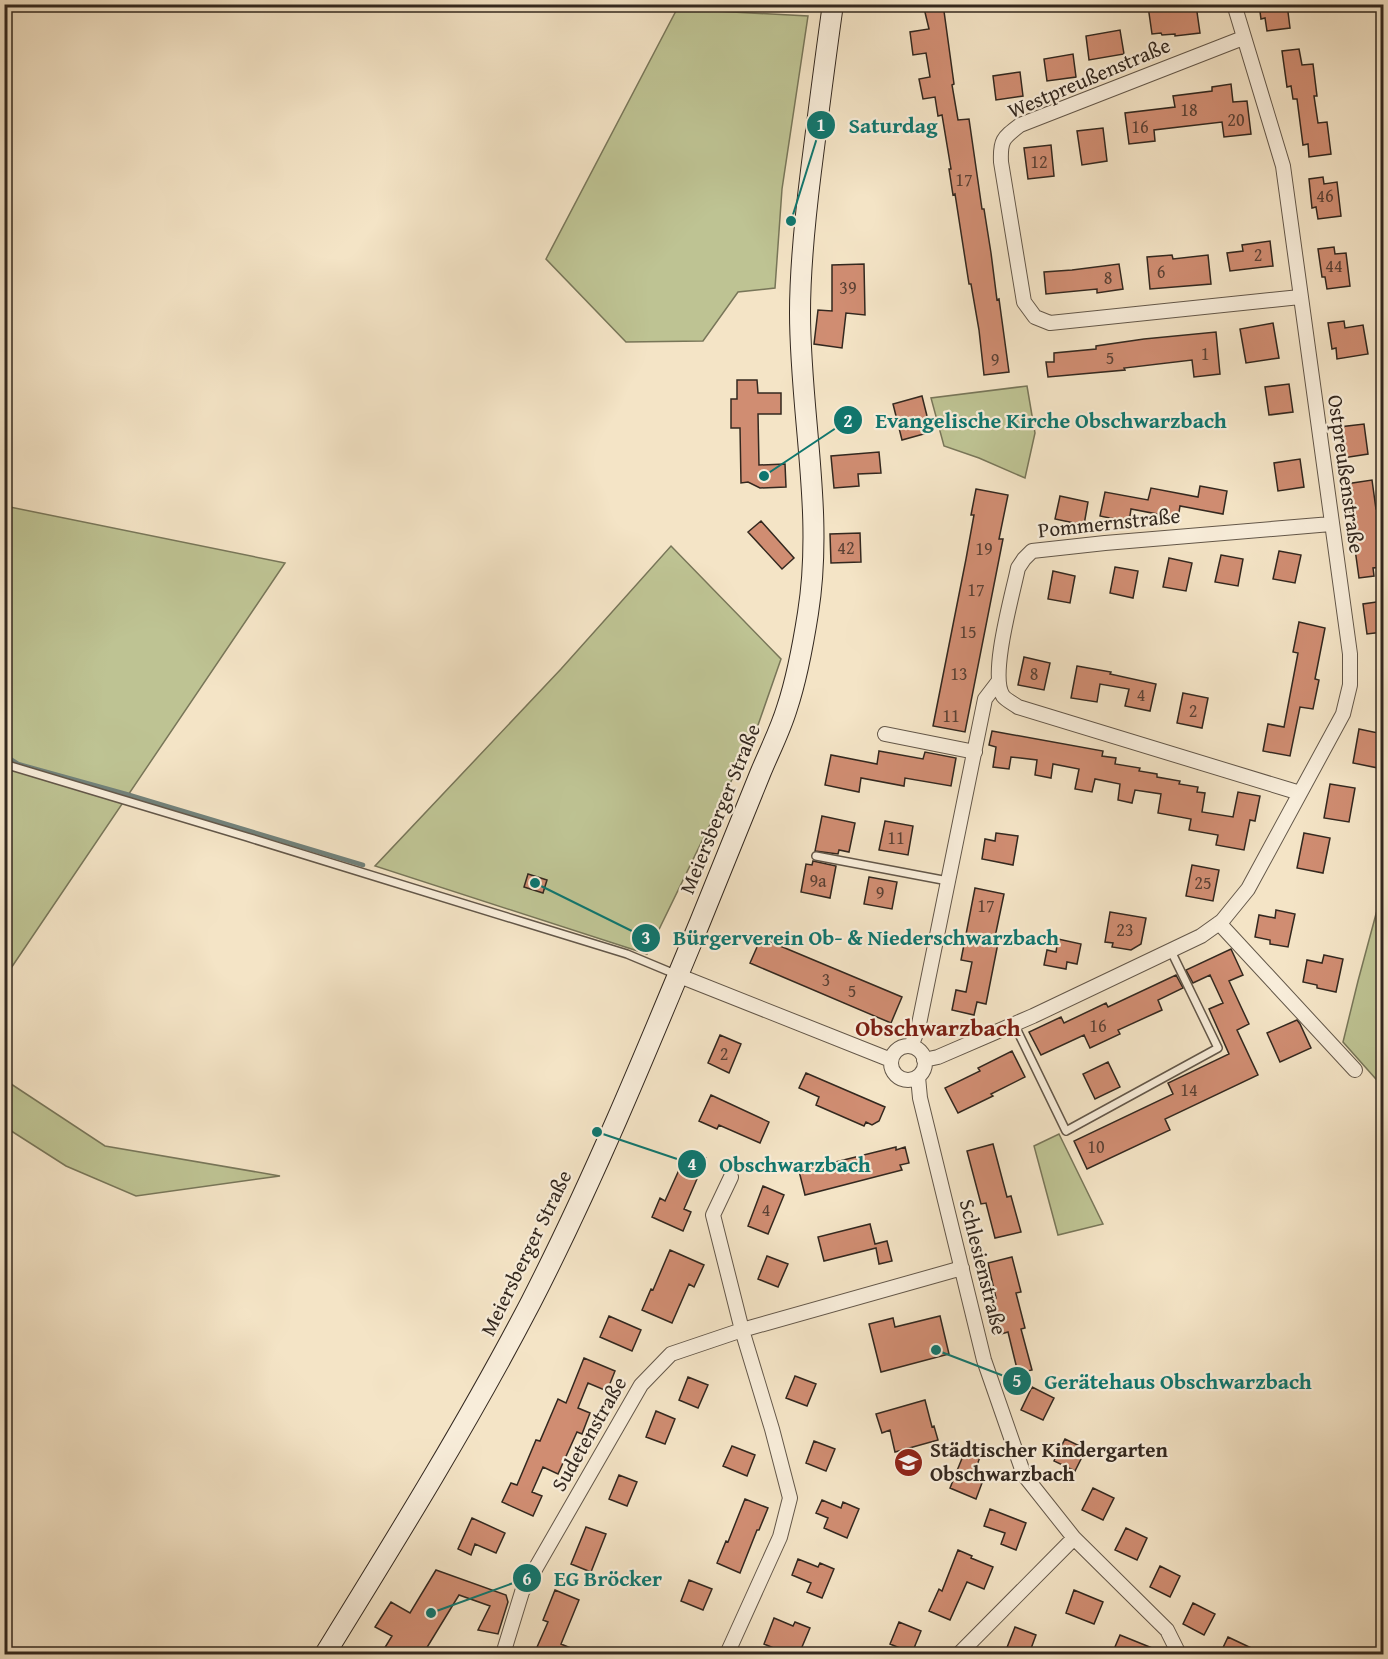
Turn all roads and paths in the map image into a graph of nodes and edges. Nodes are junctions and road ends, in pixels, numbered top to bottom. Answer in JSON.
{"nodes":[{"id":1,"x":833,"y":4,"type":"edge"},
{"id":2,"x":1234,"y":4,"type":"edge"},
{"id":3,"x":1243,"y":38,"type":"junction"},
{"id":4,"x":1300,"y":297,"type":"junction"},
{"id":5,"x":1331,"y":524,"type":"junction"},
{"id":6,"x":998,"y":682,"type":"junction"},
{"id":7,"x":885,"y":734,"type":"dead end"},
{"id":8,"x":975,"y":752,"type":"junction"},
{"id":9,"x":4,"y":764,"type":"edge"},
{"id":10,"x":1300,"y":793,"type":"junction"},
{"id":11,"x":816,"y":856,"type":"dead end"},
{"id":12,"x":948,"y":881,"type":"junction"},
{"id":13,"x":1219,"y":923,"type":"junction"},
{"id":14,"x":1171,"y":951,"type":"junction"},
{"id":15,"x":677,"y":975,"type":"junction"},
{"id":16,"x":1014,"y":1024,"type":"junction"},
{"id":17,"x":911,"y":1046,"type":"junction"},
{"id":18,"x":924,"y":1059,"type":"junction"},
{"id":19,"x":891,"y":1060,"type":"junction"},
{"id":20,"x":1355,"y":1070,"type":"dead end"},
{"id":21,"x":918,"y":1077,"type":"junction"},
{"id":22,"x":731,"y":1177,"type":"dead end"},
{"id":23,"x":962,"y":1269,"type":"junction"},
{"id":24,"x":742,"y":1330,"type":"junction"},
{"id":25,"x":1074,"y":1538,"type":"junction"},
{"id":26,"x":1167,"y":1630,"type":"junction"},
{"id":27,"x":325,"y":1654,"type":"edge"},
{"id":28,"x":503,"y":1654,"type":"edge"},
{"id":29,"x":727,"y":1654,"type":"edge"},
{"id":30,"x":959,"y":1654,"type":"edge"},
{"id":31,"x":1179,"y":1654,"type":"edge"},
{"id":32,"x":1190,"y":1654,"type":"edge"}],
"edges":[{"from":1,"to":15,"type":"main road","name":"Meiersberger Straße"},
{"from":2,"to":3,"type":"street","name":"Ostpreußenstraße"},
{"from":3,"to":4,"type":"street","name":"Ostpreußenstraße"},
{"from":3,"to":4,"type":"street","name":"Westpreußenstraße"},
{"from":4,"to":5,"type":"street","name":"Ostpreußenstraße"},
{"from":5,"to":6,"type":"street","name":"Pommernstraße"},
{"from":5,"to":10,"type":"street","name":"Ostpreußenstraße"},
{"from":6,"to":8,"type":"street"},
{"from":6,"to":10,"type":"street"},
{"from":7,"to":8,"type":"street"},
{"from":8,"to":12,"type":"street"},
{"from":9,"to":15,"type":"lane"},
{"from":10,"to":13,"type":"street","name":"Ostpreußenstraße"},
{"from":11,"to":12,"type":"lane"},
{"from":12,"to":17,"type":"street"},
{"from":13,"to":14,"type":"street","name":"Ostpreußenstraße"},
{"from":13,"to":20,"type":"street"},
{"from":14,"to":16,"type":"street","name":"Ostpreußenstraße"},
{"from":14,"to":16,"type":"lane"},
{"from":15,"to":19,"type":"street"},
{"from":15,"to":27,"type":"main road","name":"Meiersberger Straße"},
{"from":16,"to":18,"type":"street","name":"Ostpreußenstraße"},
{"from":17,"to":18,"type":"street"},
{"from":17,"to":19,"type":"street"},
{"from":18,"to":21,"type":"street"},
{"from":19,"to":21,"type":"street"},
{"from":21,"to":23,"type":"street","name":"Schlesienstraße"},
{"from":22,"to":24,"type":"street"},
{"from":23,"to":24,"type":"street","name":"Sudetenstraße"},
{"from":23,"to":25,"type":"street","name":"Schlesienstraße"},
{"from":24,"to":28,"type":"street","name":"Sudetenstraße"},
{"from":24,"to":29,"type":"street"},
{"from":25,"to":26,"type":"street","name":"Schlesienstraße"},
{"from":25,"to":30,"type":"street"},
{"from":26,"to":31,"type":"street","name":"Schlesienstraße"},
{"from":26,"to":32,"type":"street"}]}
